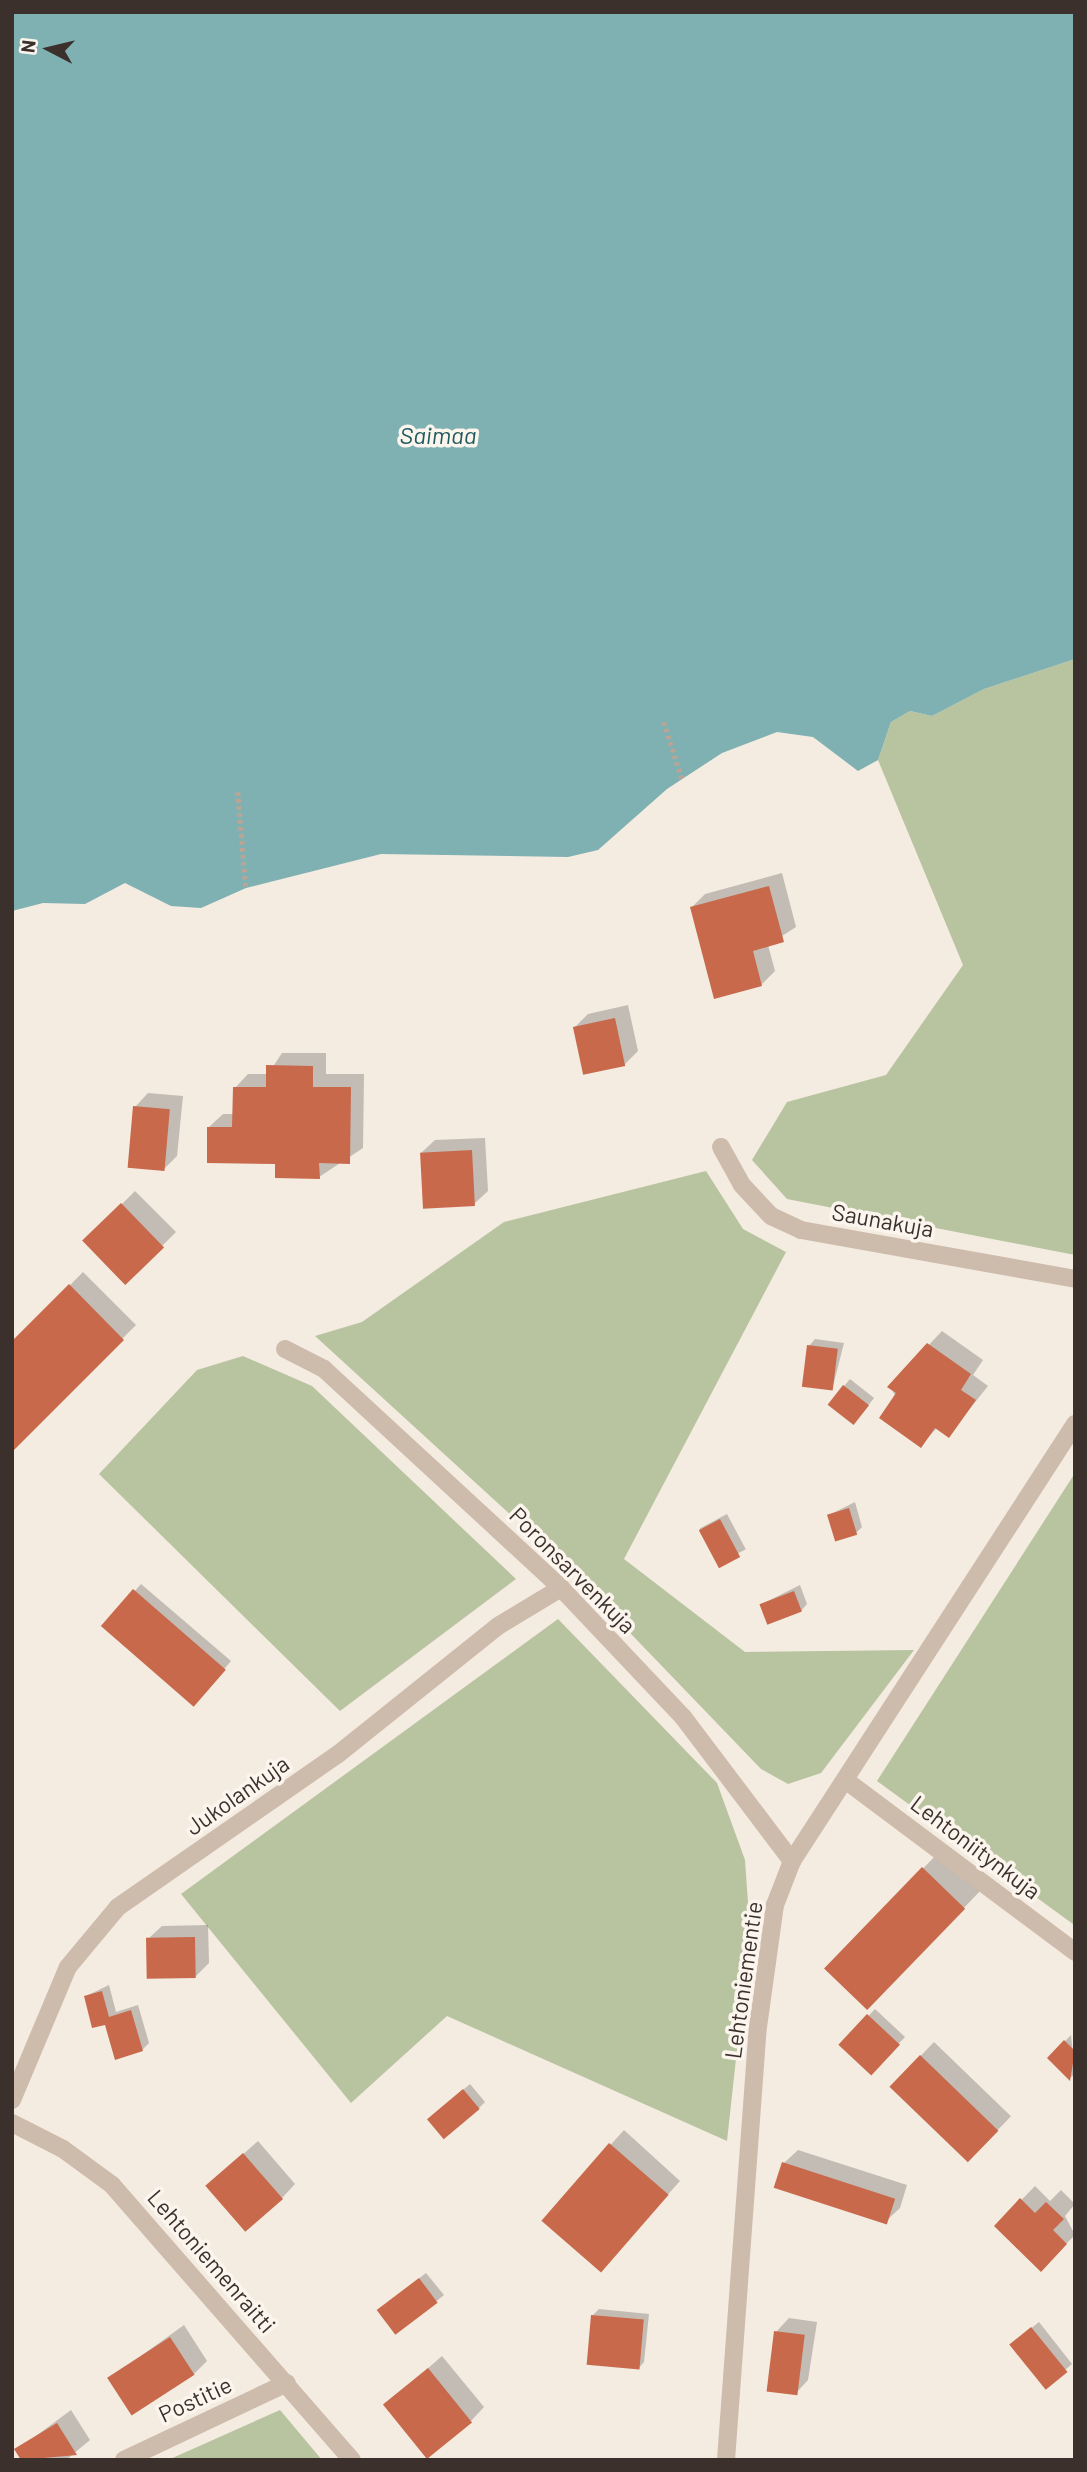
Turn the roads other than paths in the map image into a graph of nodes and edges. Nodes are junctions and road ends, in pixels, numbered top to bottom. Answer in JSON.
{"nodes":[{"id":1,"x":721,"y":1147,"type":"dead end"},
{"id":2,"x":1075,"y":1279,"type":"edge"},
{"id":3,"x":285,"y":1349,"type":"dead end"},
{"id":4,"x":1075,"y":1424,"type":"edge"},
{"id":5,"x":561,"y":1588,"type":"junction"},
{"id":6,"x":848,"y":1782,"type":"junction"},
{"id":7,"x":792,"y":1861,"type":"junction"},
{"id":8,"x":1075,"y":1952,"type":"edge"},
{"id":9,"x":12,"y":2100,"type":"edge"},
{"id":10,"x":12,"y":2123,"type":"edge"},
{"id":11,"x":287,"y":2383,"type":"junction"},
{"id":12,"x":124,"y":2460,"type":"edge"},
{"id":13,"x":352,"y":2460,"type":"edge"},
{"id":14,"x":726,"y":2460,"type":"edge"}],
"edges":[{"from":1,"to":2,"type":"street","name":"Saunakuja"},
{"from":3,"to":5,"type":"street","name":"Poronsarvenkuja"},
{"from":4,"to":6,"type":"street","name":"Lehtoniementie"},
{"from":5,"to":7,"type":"street","name":"Poronsarvenkuja"},
{"from":5,"to":9,"type":"street","name":"Jukolankuja"},
{"from":6,"to":7,"type":"street","name":"Lehtoniementie"},
{"from":6,"to":8,"type":"street","name":"Lehtoniitynkuja"},
{"from":7,"to":14,"type":"street","name":"Lehtoniementie"},
{"from":10,"to":11,"type":"street","name":"Lehtoniemenraitti"},
{"from":11,"to":12,"type":"street","name":"Postitie"},
{"from":11,"to":13,"type":"street","name":"Lehtoniemenraitti"}]}
